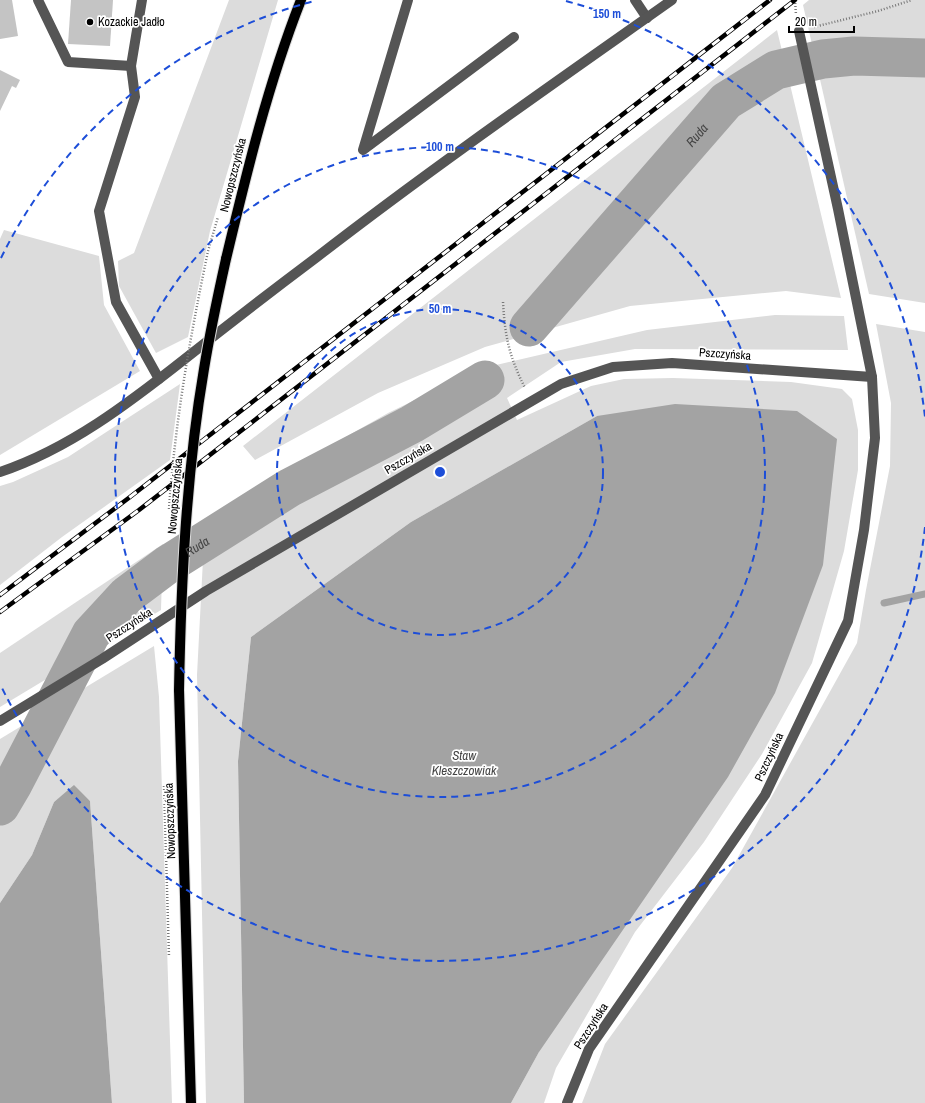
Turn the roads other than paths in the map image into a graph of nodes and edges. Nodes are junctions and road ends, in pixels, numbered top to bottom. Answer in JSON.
{"nodes":[{"id":1,"x":38,"y":0,"type":"edge"},
{"id":2,"x":142,"y":0,"type":"edge"},
{"id":3,"x":301,"y":0,"type":"edge"},
{"id":4,"x":408,"y":0,"type":"edge"},
{"id":5,"x":635,"y":0,"type":"edge"},
{"id":6,"x":672,"y":0,"type":"edge"},
{"id":7,"x":647,"y":18,"type":"junction"},
{"id":8,"x":799,"y":31,"type":"road end"},
{"id":9,"x":514,"y":37,"type":"dead end"},
{"id":10,"x":131,"y":66,"type":"junction"},
{"id":11,"x":872,"y":377,"type":"junction"},
{"id":12,"x":159,"y":379,"type":"junction"},
{"id":13,"x":0,"y":472,"type":"edge"},
{"id":14,"x":0,"y":721,"type":"edge"},
{"id":15,"x":191,"y":1103,"type":"edge"},
{"id":16,"x":567,"y":1103,"type":"edge"}],
"edges":[{"from":1,"to":10,"type":"street"},
{"from":2,"to":10,"type":"street"},
{"from":3,"to":15,"type":"main road","name":"Nowopszczyńska","bridge":true},
{"from":4,"to":9,"type":"street"},
{"from":5,"to":7,"type":"street"},
{"from":6,"to":7,"type":"street"},
{"from":7,"to":12,"type":"street"},
{"from":8,"to":11,"type":"street","name":"Pszczyńska"},
{"from":10,"to":12,"type":"street"},
{"from":11,"to":14,"type":"street","name":"Pszczyńska"},
{"from":11,"to":16,"type":"street","name":"Pszczyńska"},
{"from":12,"to":13,"type":"street"}]}
